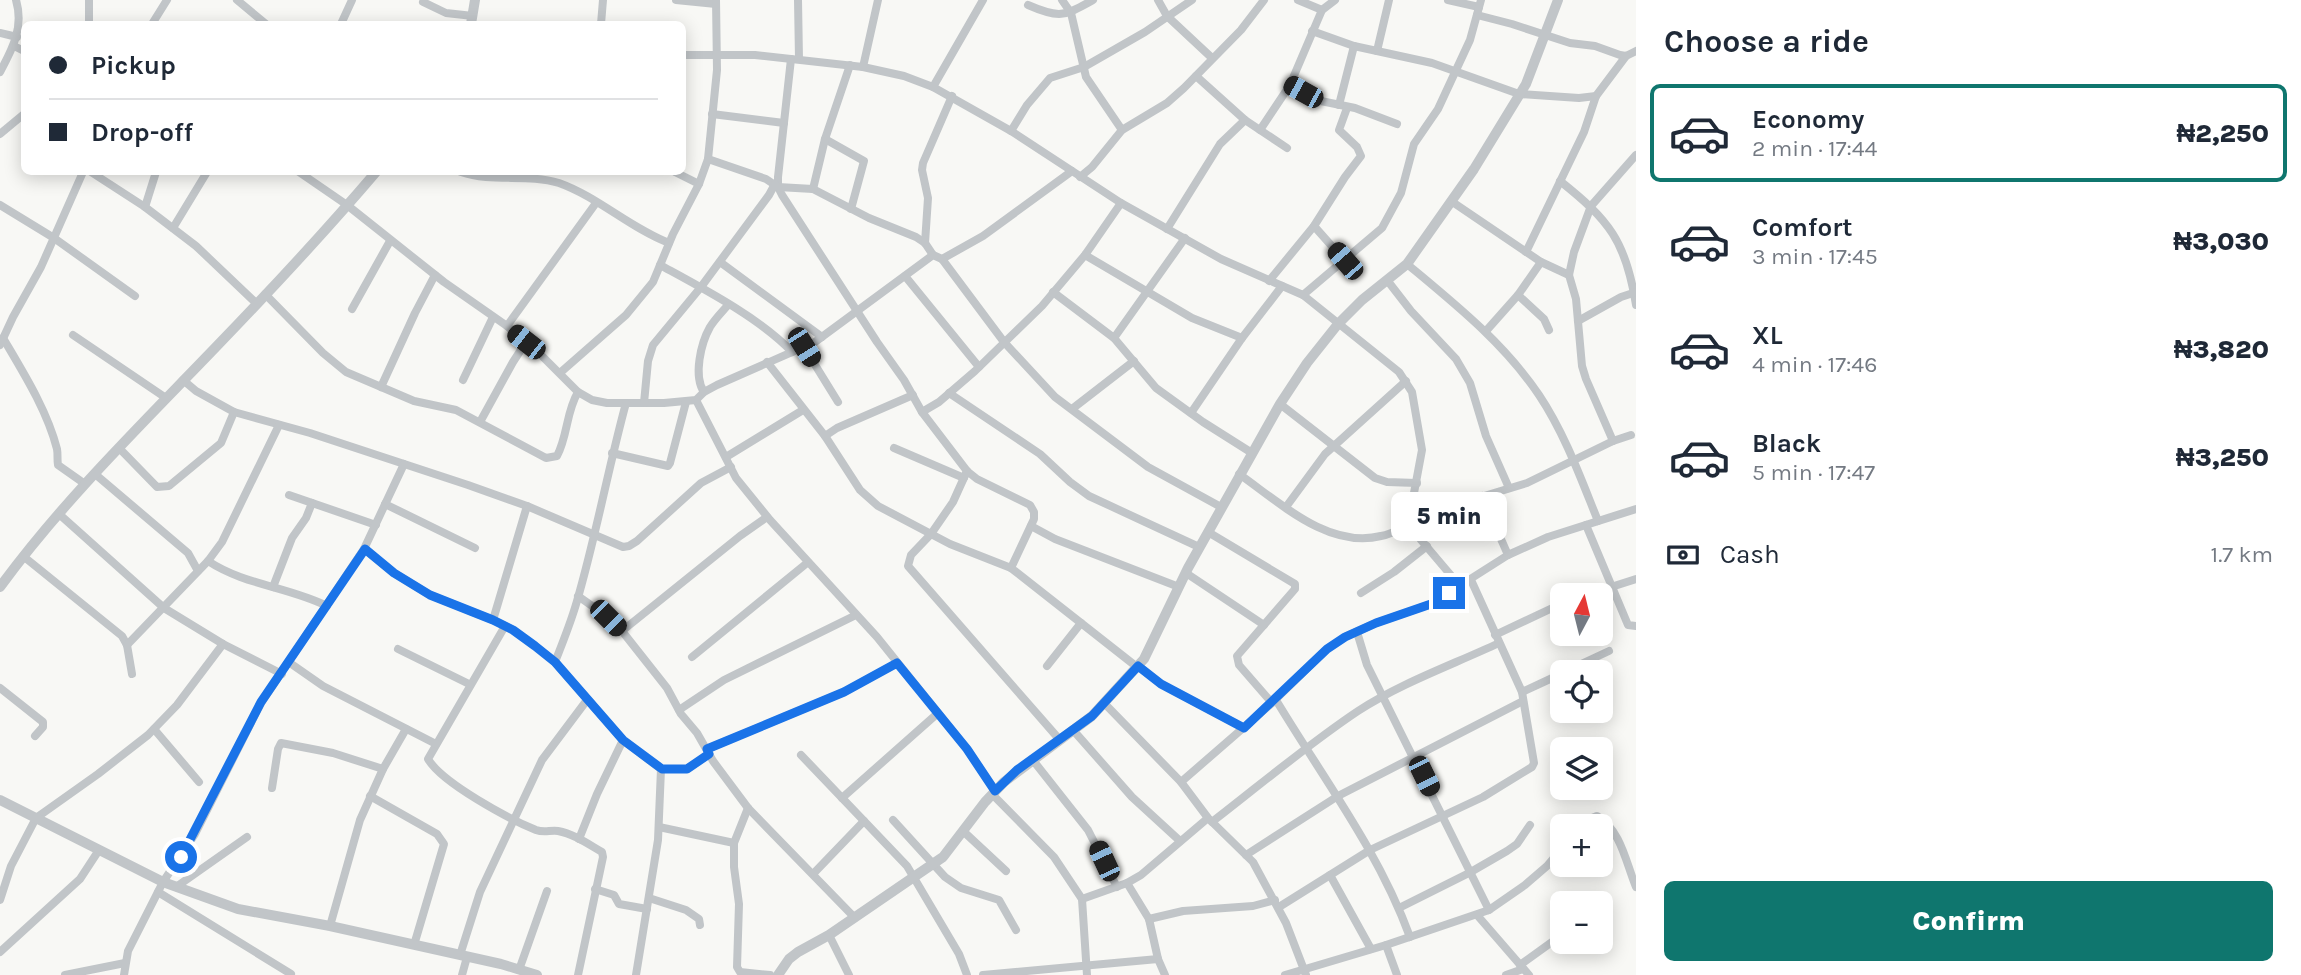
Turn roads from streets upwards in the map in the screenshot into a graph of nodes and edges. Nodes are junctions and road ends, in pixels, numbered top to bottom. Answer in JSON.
{"nodes":[{"id":1,"x":16,"y":0,"type":"edge"},
{"id":2,"x":89,"y":0,"type":"edge"},
{"id":3,"x":167,"y":0,"type":"edge"},
{"id":4,"x":237,"y":0,"type":"edge"},
{"id":5,"x":352,"y":0,"type":"edge"},
{"id":6,"x":475,"y":0,"type":"edge"},
{"id":7,"x":603,"y":0,"type":"edge"},
{"id":8,"x":676,"y":0,"type":"edge"},
{"id":9,"x":798,"y":0,"type":"edge"},
{"id":10,"x":878,"y":0,"type":"edge"},
{"id":11,"x":983,"y":0,"type":"edge"},
{"id":12,"x":1062,"y":0,"type":"edge"},
{"id":13,"x":1093,"y":0,"type":"edge"},
{"id":14,"x":1158,"y":0,"type":"edge"},
{"id":15,"x":1192,"y":0,"type":"edge"},
{"id":16,"x":1264,"y":0,"type":"edge"},
{"id":17,"x":1298,"y":0,"type":"edge"},
{"id":18,"x":1335,"y":0,"type":"edge"},
{"id":19,"x":1389,"y":0,"type":"edge"},
{"id":20,"x":1448,"y":0,"type":"edge"},
{"id":21,"x":1558,"y":0,"type":"edge"},
{"id":22,"x":423,"y":2,"type":"dead end"},
{"id":23,"x":716,"y":2,"type":"edge"},
{"id":24,"x":1028,"y":5,"type":"dead end"},
{"id":25,"x":1479,"y":7,"type":"edge"},
{"id":26,"x":1322,"y":10,"type":"junction"},
{"id":27,"x":1071,"y":13,"type":"junction"},
{"id":28,"x":1167,"y":16,"type":"junction"},
{"id":29,"x":472,"y":20,"type":"edge"},
{"id":30,"x":89,"y":21,"type":"edge"},
{"id":31,"x":154,"y":21,"type":"edge"},
{"id":32,"x":263,"y":21,"type":"edge"},
{"id":33,"x":342,"y":21,"type":"edge"},
{"id":34,"x":601,"y":21,"type":"edge"},
{"id":35,"x":1312,"y":31,"type":"junction"},
{"id":36,"x":0,"y":33,"type":"edge"},
{"id":37,"x":1544,"y":35,"type":"junction"},
{"id":38,"x":15,"y":42,"type":"junction"},
{"id":39,"x":1354,"y":46,"type":"junction"},
{"id":40,"x":21,"y":48,"type":"edge"},
{"id":41,"x":1377,"y":51,"type":"junction"},
{"id":42,"x":1636,"y":51,"type":"edge"},
{"id":43,"x":718,"y":54,"type":"junction"},
{"id":44,"x":686,"y":55,"type":"edge"},
{"id":45,"x":1626,"y":55,"type":"junction"},
{"id":46,"x":1212,"y":58,"type":"junction"},
{"id":47,"x":795,"y":59,"type":"junction"},
{"id":48,"x":850,"y":65,"type":"junction"},
{"id":49,"x":863,"y":67,"type":"junction"},
{"id":50,"x":1084,"y":67,"type":"junction"},
{"id":51,"x":0,"y":72,"type":"edge"},
{"id":52,"x":1455,"y":73,"type":"junction"},
{"id":53,"x":1196,"y":76,"type":"junction"},
{"id":54,"x":1290,"y":85,"type":"junction"},
{"id":55,"x":933,"y":87,"type":"junction"},
{"id":56,"x":1519,"y":94,"type":"junction"},
{"id":57,"x":952,"y":96,"type":"junction"},
{"id":58,"x":1596,"y":96,"type":"junction"},
{"id":59,"x":1343,"y":106,"type":"junction"},
{"id":60,"x":712,"y":114,"type":"junction"},
{"id":61,"x":21,"y":116,"type":"edge"},
{"id":62,"x":1245,"y":120,"type":"junction"},
{"id":63,"x":784,"y":123,"type":"junction"},
{"id":64,"x":1397,"y":124,"type":"dead end"},
{"id":65,"x":1122,"y":130,"type":"junction"},
{"id":66,"x":1260,"y":130,"type":"junction"},
{"id":67,"x":1011,"y":131,"type":"junction"},
{"id":68,"x":0,"y":134,"type":"edge"},
{"id":69,"x":825,"y":139,"type":"junction"},
{"id":70,"x":1287,"y":148,"type":"dead end"},
{"id":71,"x":1636,"y":155,"type":"edge"},
{"id":72,"x":708,"y":159,"type":"junction"},
{"id":73,"x":1072,"y":171,"type":"junction"},
{"id":74,"x":82,"y":175,"type":"edge"},
{"id":75,"x":96,"y":175,"type":"edge"},
{"id":76,"x":155,"y":175,"type":"edge"},
{"id":77,"x":205,"y":175,"type":"edge"},
{"id":78,"x":303,"y":175,"type":"edge"},
{"id":79,"x":370,"y":175,"type":"edge"},
{"id":80,"x":477,"y":175,"type":"edge"},
{"id":81,"x":681,"y":175,"type":"edge"},
{"id":82,"x":1080,"y":177,"type":"junction"},
{"id":83,"x":1560,"y":181,"type":"junction"},
{"id":84,"x":699,"y":184,"type":"junction"},
{"id":85,"x":776,"y":186,"type":"junction"},
{"id":86,"x":813,"y":189,"type":"junction"},
{"id":87,"x":1451,"y":201,"type":"junction"},
{"id":88,"x":596,"y":203,"type":"junction"},
{"id":89,"x":1121,"y":203,"type":"junction"},
{"id":90,"x":0,"y":205,"type":"edge"},
{"id":91,"x":347,"y":205,"type":"junction"},
{"id":92,"x":1591,"y":206,"type":"junction"},
{"id":93,"x":145,"y":207,"type":"junction"},
{"id":94,"x":851,"y":209,"type":"junction"},
{"id":95,"x":1314,"y":226,"type":"junction"},
{"id":96,"x":173,"y":228,"type":"junction"},
{"id":97,"x":1167,"y":229,"type":"junction"},
{"id":98,"x":54,"y":238,"type":"junction"},
{"id":99,"x":1185,"y":238,"type":"junction"},
{"id":100,"x":390,"y":241,"type":"junction"},
{"id":101,"x":669,"y":243,"type":"junction"},
{"id":102,"x":925,"y":243,"type":"junction"},
{"id":103,"x":1526,"y":252,"type":"junction"},
{"id":104,"x":1085,"y":255,"type":"junction"},
{"id":105,"x":937,"y":257,"type":"junction"},
{"id":106,"x":1345,"y":261,"type":"junction"},
{"id":107,"x":720,"y":262,"type":"junction"},
{"id":108,"x":1541,"y":262,"type":"junction"},
{"id":109,"x":1407,"y":264,"type":"junction"},
{"id":110,"x":660,"y":265,"type":"junction"},
{"id":111,"x":435,"y":275,"type":"junction"},
{"id":112,"x":1569,"y":275,"type":"junction"},
{"id":113,"x":905,"y":276,"type":"junction"},
{"id":114,"x":1387,"y":280,"type":"junction"},
{"id":115,"x":1269,"y":281,"type":"junction"},
{"id":116,"x":1282,"y":286,"type":"junction"},
{"id":117,"x":701,"y":287,"type":"junction"},
{"id":118,"x":1054,"y":292,"type":"junction"},
{"id":119,"x":1635,"y":292,"type":"edge"},
{"id":120,"x":265,"y":294,"type":"junction"},
{"id":121,"x":1147,"y":294,"type":"junction"},
{"id":122,"x":1303,"y":295,"type":"junction"},
{"id":123,"x":1518,"y":295,"type":"junction"},
{"id":124,"x":135,"y":296,"type":"dead end"},
{"id":125,"x":256,"y":303,"type":"junction"},
{"id":126,"x":728,"y":305,"type":"junction"},
{"id":127,"x":1636,"y":305,"type":"edge"},
{"id":128,"x":352,"y":309,"type":"dead end"},
{"id":129,"x":858,"y":312,"type":"junction"},
{"id":130,"x":493,"y":317,"type":"junction"},
{"id":131,"x":1578,"y":321,"type":"junction"},
{"id":132,"x":1338,"y":324,"type":"junction"},
{"id":133,"x":506,"y":326,"type":"junction"},
{"id":134,"x":1549,"y":330,"type":"dead end"},
{"id":135,"x":1486,"y":331,"type":"junction"},
{"id":136,"x":73,"y":335,"type":"dead end"},
{"id":137,"x":822,"y":337,"type":"junction"},
{"id":138,"x":1114,"y":338,"type":"junction"},
{"id":139,"x":1242,"y":338,"type":"junction"},
{"id":140,"x":2,"y":341,"type":"edge"},
{"id":141,"x":526,"y":342,"type":"junction"},
{"id":142,"x":1004,"y":342,"type":"junction"},
{"id":143,"x":804,"y":347,"type":"junction"},
{"id":144,"x":792,"y":352,"type":"junction"},
{"id":145,"x":1134,"y":361,"type":"junction"},
{"id":146,"x":767,"y":362,"type":"junction"},
{"id":147,"x":979,"y":367,"type":"junction"},
{"id":148,"x":561,"y":372,"type":"junction"},
{"id":149,"x":183,"y":380,"type":"junction"},
{"id":150,"x":463,"y":380,"type":"dead end"},
{"id":151,"x":1406,"y":381,"type":"junction"},
{"id":152,"x":381,"y":387,"type":"junction"},
{"id":153,"x":578,"y":392,"type":"junction"},
{"id":154,"x":704,"y":392,"type":"junction"},
{"id":155,"x":949,"y":393,"type":"junction"},
{"id":156,"x":913,"y":395,"type":"junction"},
{"id":157,"x":166,"y":398,"type":"junction"},
{"id":158,"x":696,"y":400,"type":"junction"},
{"id":159,"x":838,"y":401,"type":"dead end"},
{"id":160,"x":686,"y":402,"type":"junction"},
{"id":161,"x":626,"y":403,"type":"junction"},
{"id":162,"x":644,"y":403,"type":"junction"},
{"id":163,"x":1280,"y":404,"type":"junction"},
{"id":164,"x":1072,"y":409,"type":"junction"},
{"id":165,"x":803,"y":410,"type":"junction"},
{"id":166,"x":234,"y":412,"type":"junction"},
{"id":167,"x":922,"y":412,"type":"junction"},
{"id":168,"x":1191,"y":413,"type":"junction"},
{"id":169,"x":480,"y":422,"type":"junction"},
{"id":170,"x":279,"y":425,"type":"junction"},
{"id":171,"x":1631,"y":435,"type":"dead end"},
{"id":172,"x":825,"y":436,"type":"junction"},
{"id":173,"x":1613,"y":441,"type":"junction"},
{"id":174,"x":894,"y":447,"type":"dead end"},
{"id":175,"x":1336,"y":447,"type":"junction"},
{"id":176,"x":119,"y":448,"type":"junction"},
{"id":177,"x":612,"y":453,"type":"junction"},
{"id":178,"x":1252,"y":453,"type":"junction"},
{"id":179,"x":726,"y":457,"type":"junction"},
{"id":180,"x":1574,"y":460,"type":"junction"},
{"id":181,"x":404,"y":464,"type":"junction"},
{"id":182,"x":731,"y":467,"type":"junction"},
{"id":183,"x":95,"y":474,"type":"junction"},
{"id":184,"x":1239,"y":474,"type":"junction"},
{"id":185,"x":965,"y":475,"type":"junction"},
{"id":186,"x":1417,"y":483,"type":"junction"},
{"id":187,"x":85,"y":484,"type":"junction"},
{"id":188,"x":1509,"y":488,"type":"junction"},
{"id":189,"x":289,"y":495,"type":"dead end"},
{"id":190,"x":1482,"y":496,"type":"junction"},
{"id":191,"x":312,"y":503,"type":"junction"},
{"id":192,"x":385,"y":504,"type":"junction"},
{"id":193,"x":527,"y":506,"type":"junction"},
{"id":194,"x":1221,"y":507,"type":"junction"},
{"id":195,"x":1286,"y":507,"type":"junction"},
{"id":196,"x":1636,"y":509,"type":"edge"},
{"id":197,"x":59,"y":514,"type":"junction"},
{"id":198,"x":767,"y":517,"type":"junction"},
{"id":199,"x":1412,"y":521,"type":"junction"},
{"id":200,"x":1598,"y":521,"type":"junction"},
{"id":201,"x":376,"y":525,"type":"junction"},
{"id":202,"x":1586,"y":525,"type":"junction"},
{"id":203,"x":1031,"y":526,"type":"junction"},
{"id":204,"x":1208,"y":532,"type":"junction"},
{"id":205,"x":594,"y":534,"type":"junction"},
{"id":206,"x":931,"y":534,"type":"junction"},
{"id":207,"x":1427,"y":546,"type":"junction"},
{"id":208,"x":1199,"y":547,"type":"junction"},
{"id":209,"x":475,"y":548,"type":"dead end"},
{"id":210,"x":365,"y":549,"type":"junction"},
{"id":211,"x":1508,"y":555,"type":"junction"},
{"id":212,"x":23,"y":556,"type":"junction"},
{"id":213,"x":208,"y":561,"type":"junction"},
{"id":214,"x":807,"y":563,"type":"junction"},
{"id":215,"x":1011,"y":568,"type":"junction"},
{"id":216,"x":198,"y":571,"type":"junction"},
{"id":217,"x":1186,"y":573,"type":"junction"},
{"id":218,"x":1471,"y":579,"type":"junction"},
{"id":219,"x":1636,"y":579,"type":"edge"},
{"id":220,"x":1609,"y":583,"type":"edge"},
{"id":221,"x":1460,"y":586,"type":"junction"},
{"id":222,"x":0,"y":587,"type":"edge"},
{"id":223,"x":273,"y":587,"type":"junction"},
{"id":224,"x":1179,"y":587,"type":"junction"},
{"id":225,"x":1614,"y":587,"type":"edge"},
{"id":226,"x":1361,"y":593,"type":"dead end"},
{"id":227,"x":1614,"y":595,"type":"edge"},
{"id":228,"x":578,"y":596,"type":"junction"},
{"id":229,"x":327,"y":606,"type":"junction"},
{"id":230,"x":164,"y":608,"type":"junction"},
{"id":231,"x":1550,"y":610,"type":"edge"},
{"id":232,"x":856,"y":615,"type":"junction"},
{"id":233,"x":493,"y":620,"type":"junction"},
{"id":234,"x":1081,"y":624,"type":"junction"},
{"id":235,"x":1264,"y":625,"type":"junction"},
{"id":236,"x":505,"y":626,"type":"junction"},
{"id":237,"x":1636,"y":626,"type":"edge"},
{"id":238,"x":622,"y":631,"type":"junction"},
{"id":239,"x":1357,"y":632,"type":"junction"},
{"id":240,"x":1497,"y":639,"type":"junction"},
{"id":241,"x":223,"y":644,"type":"junction"},
{"id":242,"x":127,"y":645,"type":"junction"},
{"id":243,"x":398,"y":649,"type":"dead end"},
{"id":244,"x":1609,"y":651,"type":"dead end"},
{"id":245,"x":692,"y":657,"type":"dead end"},
{"id":246,"x":1589,"y":660,"type":"edge"},
{"id":247,"x":555,"y":662,"type":"junction"},
{"id":248,"x":289,"y":663,"type":"junction"},
{"id":249,"x":897,"y":663,"type":"junction"},
{"id":250,"x":1047,"y":666,"type":"dead end"},
{"id":251,"x":1138,"y":666,"type":"junction"},
{"id":252,"x":132,"y":674,"type":"dead end"},
{"id":253,"x":282,"y":674,"type":"junction"},
{"id":254,"x":1550,"y":680,"type":"edge"},
{"id":255,"x":469,"y":684,"type":"junction"},
{"id":256,"x":0,"y":688,"type":"edge"},
{"id":257,"x":1384,"y":696,"type":"junction"},
{"id":258,"x":1522,"y":696,"type":"junction"},
{"id":259,"x":587,"y":699,"type":"junction"},
{"id":260,"x":1274,"y":702,"type":"junction"},
{"id":261,"x":1105,"y":704,"type":"junction"},
{"id":262,"x":679,"y":710,"type":"junction"},
{"id":263,"x":938,"y":713,"type":"junction"},
{"id":264,"x":1244,"y":728,"type":"junction"},
{"id":265,"x":154,"y":729,"type":"junction"},
{"id":266,"x":406,"y":729,"type":"junction"},
{"id":267,"x":1073,"y":730,"type":"junction"},
{"id":268,"x":35,"y":736,"type":"dead end"},
{"id":269,"x":1059,"y":739,"type":"junction"},
{"id":270,"x":623,"y":740,"type":"junction"},
{"id":271,"x":436,"y":744,"type":"junction"},
{"id":272,"x":1306,"y":750,"type":"junction"},
{"id":273,"x":708,"y":751,"type":"junction"},
{"id":274,"x":801,"y":755,"type":"dead end"},
{"id":275,"x":1414,"y":756,"type":"junction"},
{"id":276,"x":1032,"y":759,"type":"junction"},
{"id":277,"x":383,"y":769,"type":"junction"},
{"id":278,"x":662,"y":769,"type":"junction"},
{"id":279,"x":198,"y":782,"type":"dead end"},
{"id":280,"x":1181,"y":782,"type":"junction"},
{"id":281,"x":272,"y":788,"type":"dead end"},
{"id":282,"x":993,"y":793,"type":"junction"},
{"id":283,"x":370,"y":796,"type":"junction"},
{"id":284,"x":1338,"y":796,"type":"junction"},
{"id":285,"x":842,"y":799,"type":"junction"},
{"id":286,"x":0,"y":800,"type":"edge"},
{"id":287,"x":748,"y":808,"type":"junction"},
{"id":288,"x":1444,"y":816,"type":"junction"},
{"id":289,"x":36,"y":818,"type":"junction"},
{"id":290,"x":513,"y":820,"type":"junction"},
{"id":291,"x":893,"y":820,"type":"dead end"},
{"id":292,"x":1210,"y":820,"type":"junction"},
{"id":293,"x":864,"y":821,"type":"junction"},
{"id":294,"x":1530,"y":825,"type":"dead end"},
{"id":295,"x":659,"y":827,"type":"junction"},
{"id":296,"x":963,"y":831,"type":"junction"},
{"id":297,"x":1613,"y":832,"type":"edge"},
{"id":298,"x":247,"y":837,"type":"dead end"},
{"id":299,"x":579,"y":839,"type":"junction"},
{"id":300,"x":1180,"y":841,"type":"junction"},
{"id":301,"x":734,"y":843,"type":"junction"},
{"id":302,"x":99,"y":850,"type":"junction"},
{"id":303,"x":1370,"y":850,"type":"junction"},
{"id":304,"x":1246,"y":855,"type":"junction"},
{"id":305,"x":1636,"y":859,"type":"edge"},
{"id":306,"x":1550,"y":862,"type":"edge"},
{"id":307,"x":933,"y":864,"type":"junction"},
{"id":308,"x":1626,"y":864,"type":"junction"},
{"id":309,"x":1006,"y":871,"type":"dead end"},
{"id":310,"x":814,"y":873,"type":"junction"},
{"id":311,"x":1469,"y":873,"type":"junction"},
{"id":312,"x":1330,"y":875,"type":"junction"},
{"id":313,"x":914,"y":877,"type":"junction"},
{"id":314,"x":1127,"y":883,"type":"junction"},
{"id":315,"x":161,"y":887,"type":"junction"},
{"id":316,"x":176,"y":887,"type":"junction"},
{"id":317,"x":1117,"y":887,"type":"junction"},
{"id":318,"x":1636,"y":887,"type":"edge"},
{"id":319,"x":595,"y":889,"type":"junction"},
{"id":320,"x":547,"y":891,"type":"dead end"},
{"id":321,"x":649,"y":898,"type":"junction"},
{"id":322,"x":1082,"y":898,"type":"junction"},
{"id":323,"x":0,"y":900,"type":"edge"},
{"id":324,"x":1277,"y":904,"type":"junction"},
{"id":325,"x":1399,"y":908,"type":"junction"},
{"id":326,"x":648,"y":909,"type":"junction"},
{"id":327,"x":1489,"y":910,"type":"junction"},
{"id":328,"x":1477,"y":915,"type":"junction"},
{"id":329,"x":854,"y":917,"type":"junction"},
{"id":330,"x":1149,"y":919,"type":"junction"},
{"id":331,"x":700,"y":925,"type":"dead end"},
{"id":332,"x":330,"y":926,"type":"junction"},
{"id":333,"x":1016,"y":930,"type":"dead end"},
{"id":334,"x":829,"y":934,"type":"junction"},
{"id":335,"x":1410,"y":937,"type":"junction"},
{"id":336,"x":414,"y":945,"type":"junction"},
{"id":337,"x":1386,"y":945,"type":"junction"},
{"id":338,"x":1550,"y":946,"type":"edge"},
{"id":339,"x":1370,"y":949,"type":"junction"},
{"id":340,"x":0,"y":952,"type":"edge"},
{"id":341,"x":463,"y":956,"type":"junction"},
{"id":342,"x":1158,"y":959,"type":"junction"},
{"id":343,"x":125,"y":963,"type":"junction"},
{"id":344,"x":519,"y":970,"type":"junction"},
{"id":345,"x":1087,"y":970,"type":"edge"},
{"id":346,"x":1524,"y":970,"type":"edge"},
{"id":347,"x":1305,"y":972,"type":"edge"},
{"id":348,"x":291,"y":974,"type":"edge"},
{"id":349,"x":65,"y":975,"type":"edge"},
{"id":350,"x":124,"y":975,"type":"edge"},
{"id":351,"x":462,"y":975,"type":"edge"},
{"id":352,"x":537,"y":975,"type":"edge"},
{"id":353,"x":578,"y":975,"type":"edge"},
{"id":354,"x":636,"y":975,"type":"edge"},
{"id":355,"x":770,"y":975,"type":"edge"},
{"id":356,"x":778,"y":975,"type":"edge"},
{"id":357,"x":849,"y":975,"type":"edge"},
{"id":358,"x":967,"y":975,"type":"edge"},
{"id":359,"x":983,"y":975,"type":"edge"},
{"id":360,"x":1165,"y":975,"type":"edge"},
{"id":361,"x":1285,"y":975,"type":"edge"},
{"id":362,"x":1397,"y":975,"type":"edge"},
{"id":363,"x":1506,"y":975,"type":"edge"}],
"edges":[{"from":1,"to":38,"type":"street"},
{"from":2,"to":30,"type":"street"},
{"from":3,"to":31,"type":"street"},
{"from":4,"to":32,"type":"street"},
{"from":5,"to":33,"type":"street"},
{"from":6,"to":29,"type":"street"},
{"from":7,"to":34,"type":"street"},
{"from":8,"to":23,"type":"street"},
{"from":9,"to":47,"type":"street"},
{"from":10,"to":49,"type":"street"},
{"from":11,"to":55,"type":"street"},
{"from":12,"to":27,"type":"street"},
{"from":13,"to":27,"type":"street"},
{"from":14,"to":28,"type":"street"},
{"from":15,"to":28,"type":"street"},
{"from":16,"to":46,"type":"street"},
{"from":17,"to":26,"type":"street"},
{"from":18,"to":26,"type":"street"},
{"from":19,"to":41,"type":"street"},
{"from":20,"to":25,"type":"street"},
{"from":21,"to":37,"type":"street"},
{"from":22,"to":29,"type":"street"},
{"from":23,"to":43,"type":"street"},
{"from":24,"to":27,"type":"street"},
{"from":25,"to":37,"type":"street"},
{"from":25,"to":52,"type":"street"},
{"from":26,"to":35,"type":"street"},
{"from":27,"to":50,"type":"street"},
{"from":28,"to":46,"type":"street"},
{"from":28,"to":50,"type":"street"},
{"from":35,"to":39,"type":"street"},
{"from":35,"to":54,"type":"street"},
{"from":36,"to":38,"type":"street"},
{"from":37,"to":45,"type":"street"},
{"from":37,"to":56,"type":"street"},
{"from":38,"to":40,"type":"street"},
{"from":38,"to":51,"type":"street"},
{"from":39,"to":41,"type":"street"},
{"from":39,"to":59,"type":"street"},
{"from":41,"to":52,"type":"street"},
{"from":42,"to":45,"type":"street"},
{"from":43,"to":44,"type":"street"},
{"from":43,"to":47,"type":"street"},
{"from":43,"to":60,"type":"street"},
{"from":45,"to":58,"type":"street"},
{"from":46,"to":53,"type":"street"},
{"from":47,"to":48,"type":"street"},
{"from":47,"to":63,"type":"street"},
{"from":48,"to":49,"type":"street"},
{"from":48,"to":69,"type":"street"},
{"from":49,"to":55,"type":"street"},
{"from":50,"to":65,"type":"street"},
{"from":50,"to":67,"type":"street"},
{"from":52,"to":56,"type":"street"},
{"from":52,"to":106,"type":"street"},
{"from":53,"to":62,"type":"street"},
{"from":53,"to":65,"type":"street"},
{"from":54,"to":59,"type":"street"},
{"from":54,"to":66,"type":"street"},
{"from":55,"to":57,"type":"street"},
{"from":56,"to":58,"type":"street"},
{"from":56,"to":87,"type":"street"},
{"from":57,"to":67,"type":"street"},
{"from":57,"to":102,"type":"street"},
{"from":58,"to":83,"type":"street"},
{"from":59,"to":64,"type":"street"},
{"from":59,"to":95,"type":"street"},
{"from":60,"to":63,"type":"street"},
{"from":60,"to":72,"type":"street"},
{"from":61,"to":68,"type":"street"},
{"from":62,"to":66,"type":"street"},
{"from":62,"to":97,"type":"street"},
{"from":63,"to":85,"type":"street"},
{"from":65,"to":82,"type":"street"},
{"from":66,"to":70,"type":"street"},
{"from":67,"to":73,"type":"street"},
{"from":69,"to":86,"type":"street"},
{"from":69,"to":94,"type":"street"},
{"from":71,"to":92,"type":"street"},
{"from":72,"to":84,"type":"street"},
{"from":72,"to":85,"type":"street"},
{"from":73,"to":82,"type":"street"},
{"from":73,"to":105,"type":"street"},
{"from":74,"to":98,"type":"street"},
{"from":75,"to":93,"type":"street"},
{"from":76,"to":93,"type":"street"},
{"from":77,"to":96,"type":"street"},
{"from":78,"to":91,"type":"street"},
{"from":79,"to":91,"type":"street"},
{"from":80,"to":88,"type":"street"},
{"from":81,"to":84,"type":"street"},
{"from":82,"to":89,"type":"street"},
{"from":83,"to":92,"type":"street"},
{"from":83,"to":103,"type":"street"},
{"from":84,"to":101,"type":"street"},
{"from":85,"to":86,"type":"street"},
{"from":85,"to":107,"type":"street"},
{"from":85,"to":129,"type":"street"},
{"from":86,"to":94,"type":"street"},
{"from":87,"to":103,"type":"street"},
{"from":87,"to":109,"type":"street"},
{"from":88,"to":101,"type":"street"},
{"from":88,"to":133,"type":"street"},
{"from":89,"to":97,"type":"street"},
{"from":89,"to":104,"type":"street"},
{"from":90,"to":98,"type":"street"},
{"from":91,"to":100,"type":"street"},
{"from":91,"to":120,"type":"street"},
{"from":92,"to":112,"type":"street"},
{"from":92,"to":119,"type":"street"},
{"from":93,"to":96,"type":"street"},
{"from":94,"to":102,"type":"street"},
{"from":95,"to":106,"type":"street"},
{"from":95,"to":115,"type":"street"},
{"from":96,"to":125,"type":"street"},
{"from":97,"to":99,"type":"street"},
{"from":98,"to":124,"type":"street"},
{"from":98,"to":140,"type":"street"},
{"from":99,"to":115,"type":"street"},
{"from":99,"to":121,"type":"street"},
{"from":100,"to":111,"type":"street"},
{"from":100,"to":128,"type":"street"},
{"from":101,"to":110,"type":"street"},
{"from":102,"to":105,"type":"street"},
{"from":103,"to":108,"type":"street"},
{"from":104,"to":118,"type":"street"},
{"from":104,"to":121,"type":"street"},
{"from":105,"to":113,"type":"street"},
{"from":105,"to":142,"type":"street"},
{"from":106,"to":122,"type":"street"},
{"from":107,"to":117,"type":"street"},
{"from":107,"to":137,"type":"street"},
{"from":108,"to":112,"type":"street"},
{"from":108,"to":123,"type":"street"},
{"from":109,"to":114,"type":"street"},
{"from":109,"to":135,"type":"street"},
{"from":110,"to":117,"type":"street"},
{"from":110,"to":148,"type":"street"},
{"from":111,"to":130,"type":"street"},
{"from":111,"to":152,"type":"street"},
{"from":112,"to":131,"type":"street"},
{"from":113,"to":129,"type":"street"},
{"from":113,"to":147,"type":"street"},
{"from":114,"to":132,"type":"street"},
{"from":114,"to":188,"type":"street"},
{"from":115,"to":116,"type":"street"},
{"from":116,"to":122,"type":"street"},
{"from":116,"to":139,"type":"street"},
{"from":117,"to":126,"type":"street"},
{"from":117,"to":162,"type":"street"},
{"from":118,"to":138,"type":"street"},
{"from":118,"to":142,"type":"street"},
{"from":119,"to":127,"type":"street"},
{"from":119,"to":131,"type":"street"},
{"from":120,"to":125,"type":"street"},
{"from":120,"to":152,"type":"street"},
{"from":121,"to":138,"type":"street"},
{"from":121,"to":139,"type":"street"},
{"from":122,"to":132,"type":"street"},
{"from":123,"to":134,"type":"street"},
{"from":123,"to":135,"type":"street"},
{"from":125,"to":149,"type":"street"},
{"from":126,"to":144,"type":"street"},
{"from":126,"to":154,"type":"street"},
{"from":129,"to":137,"type":"street"},
{"from":129,"to":156,"type":"street"},
{"from":130,"to":133,"type":"street"},
{"from":130,"to":150,"type":"street"},
{"from":131,"to":173,"type":"street"},
{"from":132,"to":151,"type":"street"},
{"from":132,"to":163,"type":"street"},
{"from":133,"to":141,"type":"street"},
{"from":135,"to":180,"type":"street"},
{"from":136,"to":157,"type":"street"},
{"from":137,"to":143,"type":"street"},
{"from":138,"to":145,"type":"street"},
{"from":139,"to":168,"type":"street"},
{"from":140,"to":187,"type":"street"},
{"from":141,"to":148,"type":"street"},
{"from":141,"to":169,"type":"street"},
{"from":142,"to":147,"type":"street"},
{"from":142,"to":164,"type":"street"},
{"from":143,"to":144,"type":"street"},
{"from":143,"to":159,"type":"street"},
{"from":144,"to":146,"type":"street"},
{"from":145,"to":164,"type":"street"},
{"from":145,"to":168,"type":"street"},
{"from":146,"to":154,"type":"street"},
{"from":146,"to":165,"type":"street"},
{"from":147,"to":155,"type":"street"},
{"from":148,"to":153,"type":"street"},
{"from":149,"to":157,"type":"street"},
{"from":149,"to":166,"type":"street"},
{"from":151,"to":175,"type":"street"},
{"from":151,"to":186,"type":"street"},
{"from":152,"to":169,"type":"street"},
{"from":153,"to":161,"type":"street"},
{"from":153,"to":169,"type":"street"},
{"from":154,"to":158,"type":"street"},
{"from":155,"to":167,"type":"street"},
{"from":155,"to":208,"type":"street"},
{"from":156,"to":167,"type":"street"},
{"from":156,"to":172,"type":"street"},
{"from":157,"to":176,"type":"street"},
{"from":158,"to":160,"type":"street"},
{"from":158,"to":179,"type":"street"},
{"from":160,"to":162,"type":"street"},
{"from":160,"to":177,"type":"street"},
{"from":161,"to":162,"type":"street"},
{"from":161,"to":177,"type":"street"},
{"from":163,"to":175,"type":"street"},
{"from":163,"to":178,"type":"street"},
{"from":164,"to":194,"type":"street"},
{"from":165,"to":172,"type":"street"},
{"from":165,"to":179,"type":"street"},
{"from":166,"to":170,"type":"street"},
{"from":166,"to":176,"type":"street"},
{"from":167,"to":185,"type":"street"},
{"from":168,"to":178,"type":"street"},
{"from":170,"to":181,"type":"street"},
{"from":170,"to":213,"type":"street"},
{"from":171,"to":173,"type":"street"},
{"from":172,"to":206,"type":"street"},
{"from":173,"to":180,"type":"street"},
{"from":174,"to":185,"type":"street"},
{"from":175,"to":186,"type":"street"},
{"from":175,"to":195,"type":"street"},
{"from":176,"to":183,"type":"street"},
{"from":177,"to":205,"type":"street"},
{"from":178,"to":184,"type":"street"},
{"from":179,"to":182,"type":"street"},
{"from":180,"to":188,"type":"street"},
{"from":180,"to":200,"type":"street"},
{"from":181,"to":192,"type":"street"},
{"from":181,"to":193,"type":"street"},
{"from":182,"to":198,"type":"street"},
{"from":182,"to":205,"type":"street"},
{"from":183,"to":187,"type":"street"},
{"from":183,"to":216,"type":"street"},
{"from":184,"to":194,"type":"street"},
{"from":184,"to":195,"type":"street"},
{"from":185,"to":203,"type":"street"},
{"from":185,"to":206,"type":"street"},
{"from":186,"to":199,"type":"street"},
{"from":187,"to":197,"type":"street"},
{"from":188,"to":190,"type":"street"},
{"from":189,"to":191,"type":"street"},
{"from":190,"to":199,"type":"street"},
{"from":190,"to":211,"type":"street"},
{"from":191,"to":201,"type":"street"},
{"from":191,"to":223,"type":"street"},
{"from":192,"to":201,"type":"street"},
{"from":192,"to":209,"type":"street"},
{"from":193,"to":205,"type":"street"},
{"from":193,"to":233,"type":"street"},
{"from":194,"to":204,"type":"street"},
{"from":195,"to":199,"type":"street"},
{"from":196,"to":200,"type":"street"},
{"from":197,"to":212,"type":"street"},
{"from":197,"to":230,"type":"street"},
{"from":198,"to":214,"type":"street"},
{"from":198,"to":238,"type":"street"},
{"from":199,"to":207,"type":"street"},
{"from":200,"to":202,"type":"street"},
{"from":201,"to":210,"type":"street"},
{"from":202,"to":211,"type":"street"},
{"from":202,"to":220,"type":"street"},
{"from":203,"to":215,"type":"street"},
{"from":203,"to":224,"type":"street"},
{"from":204,"to":208,"type":"street"},
{"from":204,"to":235,"type":"street"},
{"from":205,"to":228,"type":"street"},
{"from":206,"to":215,"type":"street"},
{"from":206,"to":269,"type":"street"},
{"from":207,"to":221,"type":"street"},
{"from":207,"to":226,"type":"street"},
{"from":208,"to":217,"type":"street"},
{"from":210,"to":229,"type":"street"},
{"from":210,"to":233,"type":"street"},
{"from":211,"to":218,"type":"street"},
{"from":212,"to":222,"type":"street"},
{"from":212,"to":242,"type":"street"},
{"from":213,"to":216,"type":"street"},
{"from":213,"to":223,"type":"street"},
{"from":214,"to":232,"type":"street"},
{"from":214,"to":245,"type":"street"},
{"from":215,"to":234,"type":"street"},
{"from":216,"to":230,"type":"street"},
{"from":217,"to":224,"type":"street"},
{"from":217,"to":235,"type":"street"},
{"from":218,"to":221,"type":"street"},
{"from":218,"to":240,"type":"street"},
{"from":219,"to":225,"type":"street"},
{"from":221,"to":239,"type":"street"},
{"from":223,"to":229,"type":"street"},
{"from":224,"to":251,"type":"street"},
{"from":227,"to":237,"type":"street"},
{"from":228,"to":238,"type":"street"},
{"from":228,"to":247,"type":"street"},
{"from":229,"to":248,"type":"street"},
{"from":230,"to":241,"type":"street"},
{"from":230,"to":242,"type":"street"},
{"from":231,"to":240,"type":"street"},
{"from":232,"to":249,"type":"street"},
{"from":232,"to":262,"type":"street"},
{"from":233,"to":236,"type":"street"},
{"from":234,"to":250,"type":"street"},
{"from":234,"to":251,"type":"street"},
{"from":235,"to":260,"type":"street"},
{"from":236,"to":247,"type":"street"},
{"from":236,"to":255,"type":"street"},
{"from":238,"to":262,"type":"street"},
{"from":239,"to":257,"type":"street"},
{"from":239,"to":260,"type":"street"},
{"from":240,"to":257,"type":"street"},
{"from":240,"to":258,"type":"street"},
{"from":241,"to":253,"type":"street"},
{"from":241,"to":265,"type":"street"},
{"from":242,"to":252,"type":"street"},
{"from":243,"to":255,"type":"street"},
{"from":244,"to":246,"type":"street"},
{"from":247,"to":259,"type":"street"},
{"from":248,"to":253,"type":"street"},
{"from":248,"to":266,"type":"street"},
{"from":249,"to":263,"type":"street"},
{"from":249,"to":273,"type":"street"},
{"from":251,"to":261,"type":"street"},
{"from":251,"to":264,"type":"street"},
{"from":253,"to":315,"type":"street"},
{"from":254,"to":258,"type":"street"},
{"from":255,"to":271,"type":"street"},
{"from":256,"to":268,"type":"street"},
{"from":257,"to":272,"type":"street"},
{"from":257,"to":275,"type":"street"},
{"from":258,"to":275,"type":"street"},
{"from":258,"to":288,"type":"street"},
{"from":259,"to":270,"type":"street"},
{"from":259,"to":290,"type":"street"},
{"from":260,"to":264,"type":"street"},
{"from":260,"to":272,"type":"street"},
{"from":261,"to":267,"type":"street"},
{"from":261,"to":280,"type":"street"},
{"from":262,"to":273,"type":"street"},
{"from":263,"to":282,"type":"street"},
{"from":263,"to":285,"type":"street"},
{"from":264,"to":280,"type":"street"},
{"from":265,"to":279,"type":"street"},
{"from":265,"to":289,"type":"street"},
{"from":266,"to":271,"type":"street"},
{"from":266,"to":277,"type":"street"},
{"from":267,"to":269,"type":"street"},
{"from":267,"to":300,"type":"street"},
{"from":269,"to":276,"type":"street"},
{"from":270,"to":278,"type":"street"},
{"from":270,"to":299,"type":"street"},
{"from":271,"to":290,"type":"street"},
{"from":272,"to":284,"type":"street"},
{"from":272,"to":292,"type":"street"},
{"from":273,"to":278,"type":"street"},
{"from":273,"to":287,"type":"street"},
{"from":274,"to":285,"type":"street"},
{"from":275,"to":284,"type":"street"},
{"from":275,"to":288,"type":"street"},
{"from":276,"to":282,"type":"street"},
{"from":276,"to":317,"type":"street"},
{"from":277,"to":281,"type":"street"},
{"from":277,"to":283,"type":"street"},
{"from":278,"to":295,"type":"street"},
{"from":280,"to":292,"type":"street"},
{"from":282,"to":296,"type":"street"},
{"from":282,"to":322,"type":"street"},
{"from":283,"to":332,"type":"street"},
{"from":283,"to":336,"type":"street"},
{"from":284,"to":303,"type":"street"},
{"from":284,"to":304,"type":"street"},
{"from":285,"to":293,"type":"street"},
{"from":286,"to":289,"type":"street"},
{"from":287,"to":301,"type":"street"},
{"from":287,"to":310,"type":"street"},
{"from":288,"to":303,"type":"street"},
{"from":288,"to":311,"type":"street"},
{"from":289,"to":302,"type":"street"},
{"from":289,"to":323,"type":"street"},
{"from":290,"to":299,"type":"street"},
{"from":290,"to":341,"type":"street"},
{"from":291,"to":307,"type":"street"},
{"from":292,"to":300,"type":"street"},
{"from":292,"to":304,"type":"street"},
{"from":293,"to":310,"type":"street"},
{"from":293,"to":313,"type":"street"},
{"from":294,"to":311,"type":"street"},
{"from":295,"to":301,"type":"street"},
{"from":295,"to":321,"type":"street"},
{"from":296,"to":307,"type":"street"},
{"from":296,"to":309,"type":"street"},
{"from":297,"to":308,"type":"street"},
{"from":298,"to":316,"type":"street"},
{"from":299,"to":319,"type":"street"},
{"from":300,"to":314,"type":"street"},
{"from":301,"to":355,"type":"street"},
{"from":302,"to":315,"type":"street"},
{"from":302,"to":340,"type":"street"},
{"from":303,"to":312,"type":"street"},
{"from":303,"to":325,"type":"street"},
{"from":304,"to":324,"type":"street"},
{"from":305,"to":308,"type":"street"},
{"from":306,"to":327,"type":"street"},
{"from":307,"to":313,"type":"street"},
{"from":307,"to":333,"type":"street"},
{"from":308,"to":318,"type":"street"},
{"from":310,"to":329,"type":"street"},
{"from":311,"to":325,"type":"street"},
{"from":311,"to":327,"type":"street"},
{"from":312,"to":324,"type":"street"},
{"from":312,"to":339,"type":"street"},
{"from":313,"to":329,"type":"street"},
{"from":313,"to":358,"type":"street"},
{"from":314,"to":317,"type":"street"},
{"from":314,"to":330,"type":"street"},
{"from":315,"to":316,"type":"street"},
{"from":315,"to":343,"type":"street"},
{"from":315,"to":348,"type":"street"},
{"from":316,"to":332,"type":"street"},
{"from":317,"to":322,"type":"street"},
{"from":319,"to":326,"type":"street"},
{"from":319,"to":353,"type":"street"},
{"from":320,"to":344,"type":"street"},
{"from":321,"to":326,"type":"street"},
{"from":321,"to":331,"type":"street"},
{"from":322,"to":345,"type":"street"},
{"from":324,"to":330,"type":"street"},
{"from":324,"to":347,"type":"street"},
{"from":325,"to":335,"type":"street"},
{"from":326,"to":354,"type":"street"},
{"from":327,"to":328,"type":"street"},
{"from":328,"to":335,"type":"street"},
{"from":328,"to":346,"type":"street"},
{"from":329,"to":334,"type":"street"},
{"from":330,"to":342,"type":"street"},
{"from":332,"to":336,"type":"street"},
{"from":334,"to":356,"type":"street"},
{"from":334,"to":357,"type":"street"},
{"from":335,"to":337,"type":"street"},
{"from":336,"to":341,"type":"street"},
{"from":337,"to":339,"type":"street"},
{"from":337,"to":362,"type":"street"},
{"from":338,"to":346,"type":"street"},
{"from":339,"to":347,"type":"street"},
{"from":341,"to":344,"type":"street"},
{"from":341,"to":351,"type":"street"},
{"from":342,"to":345,"type":"street"},
{"from":342,"to":360,"type":"street"},
{"from":343,"to":349,"type":"street"},
{"from":343,"to":350,"type":"street"},
{"from":344,"to":352,"type":"street"},
{"from":345,"to":359,"type":"street"},
{"from":346,"to":363,"type":"street"},
{"from":347,"to":361,"type":"street"}]}
